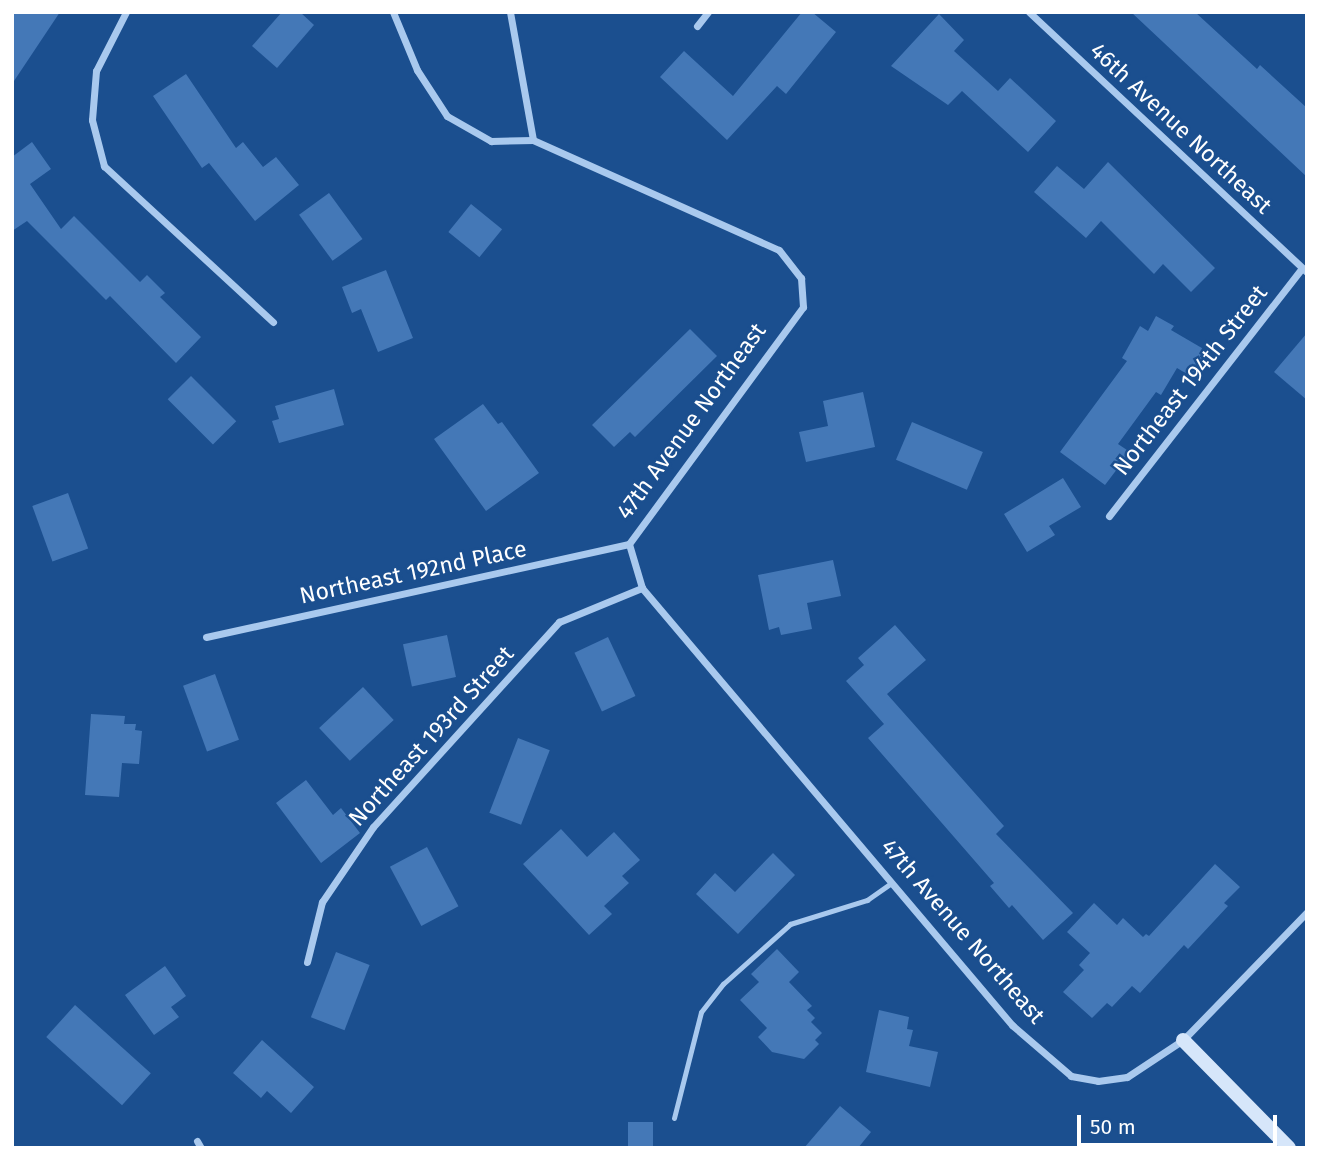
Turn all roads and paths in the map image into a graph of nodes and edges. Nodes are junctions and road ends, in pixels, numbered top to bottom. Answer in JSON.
{"nodes":[{"id":1,"x":126,"y":12,"type":"edge"},
{"id":2,"x":393,"y":12,"type":"edge"},
{"id":3,"x":510,"y":12,"type":"edge"},
{"id":4,"x":708,"y":12,"type":"edge"},
{"id":5,"x":1029,"y":12,"type":"edge"},
{"id":6,"x":696,"y":26,"type":"dead end"},
{"id":7,"x":533,"y":140,"type":"junction"},
{"id":8,"x":1304,"y":270,"type":"edge"},
{"id":9,"x":273,"y":322,"type":"dead end"},
{"id":10,"x":1109,"y":516,"type":"dead end"},
{"id":11,"x":629,"y":544,"type":"junction"},
{"id":12,"x":642,"y":587,"type":"junction"},
{"id":13,"x":206,"y":636,"type":"dead end"},
{"id":14,"x":891,"y":883,"type":"junction"},
{"id":15,"x":1307,"y":912,"type":"edge"},
{"id":16,"x":307,"y":962,"type":"dead end"},
{"id":17,"x":1183,"y":1040,"type":"junction"},
{"id":18,"x":674,"y":1118,"type":"dead end"},
{"id":19,"x":1289,"y":1148,"type":"edge"}],
"edges":[{"from":1,"to":9,"type":"street"},
{"from":2,"to":7,"type":"street"},
{"from":3,"to":7,"type":"street"},
{"from":4,"to":6,"type":"street"},
{"from":5,"to":8,"type":"street","name":"46th Avenue Northeast"},
{"from":7,"to":11,"type":"street","name":"47th Avenue Northeast"},
{"from":8,"to":10,"type":"street","name":"Northeast 194th Street"},
{"from":11,"to":12,"type":"street","name":"47th Avenue Northeast"},
{"from":11,"to":13,"type":"street","name":"Northeast 192nd Place"},
{"from":12,"to":14,"type":"street","name":"47th Avenue Northeast"},
{"from":12,"to":16,"type":"street","name":"Northeast 193rd Street"},
{"from":14,"to":17,"type":"street","name":"47th Avenue Northeast"},
{"from":14,"to":18,"type":"lane"},
{"from":15,"to":17,"type":"street"},
{"from":17,"to":19,"type":"street"}]}
